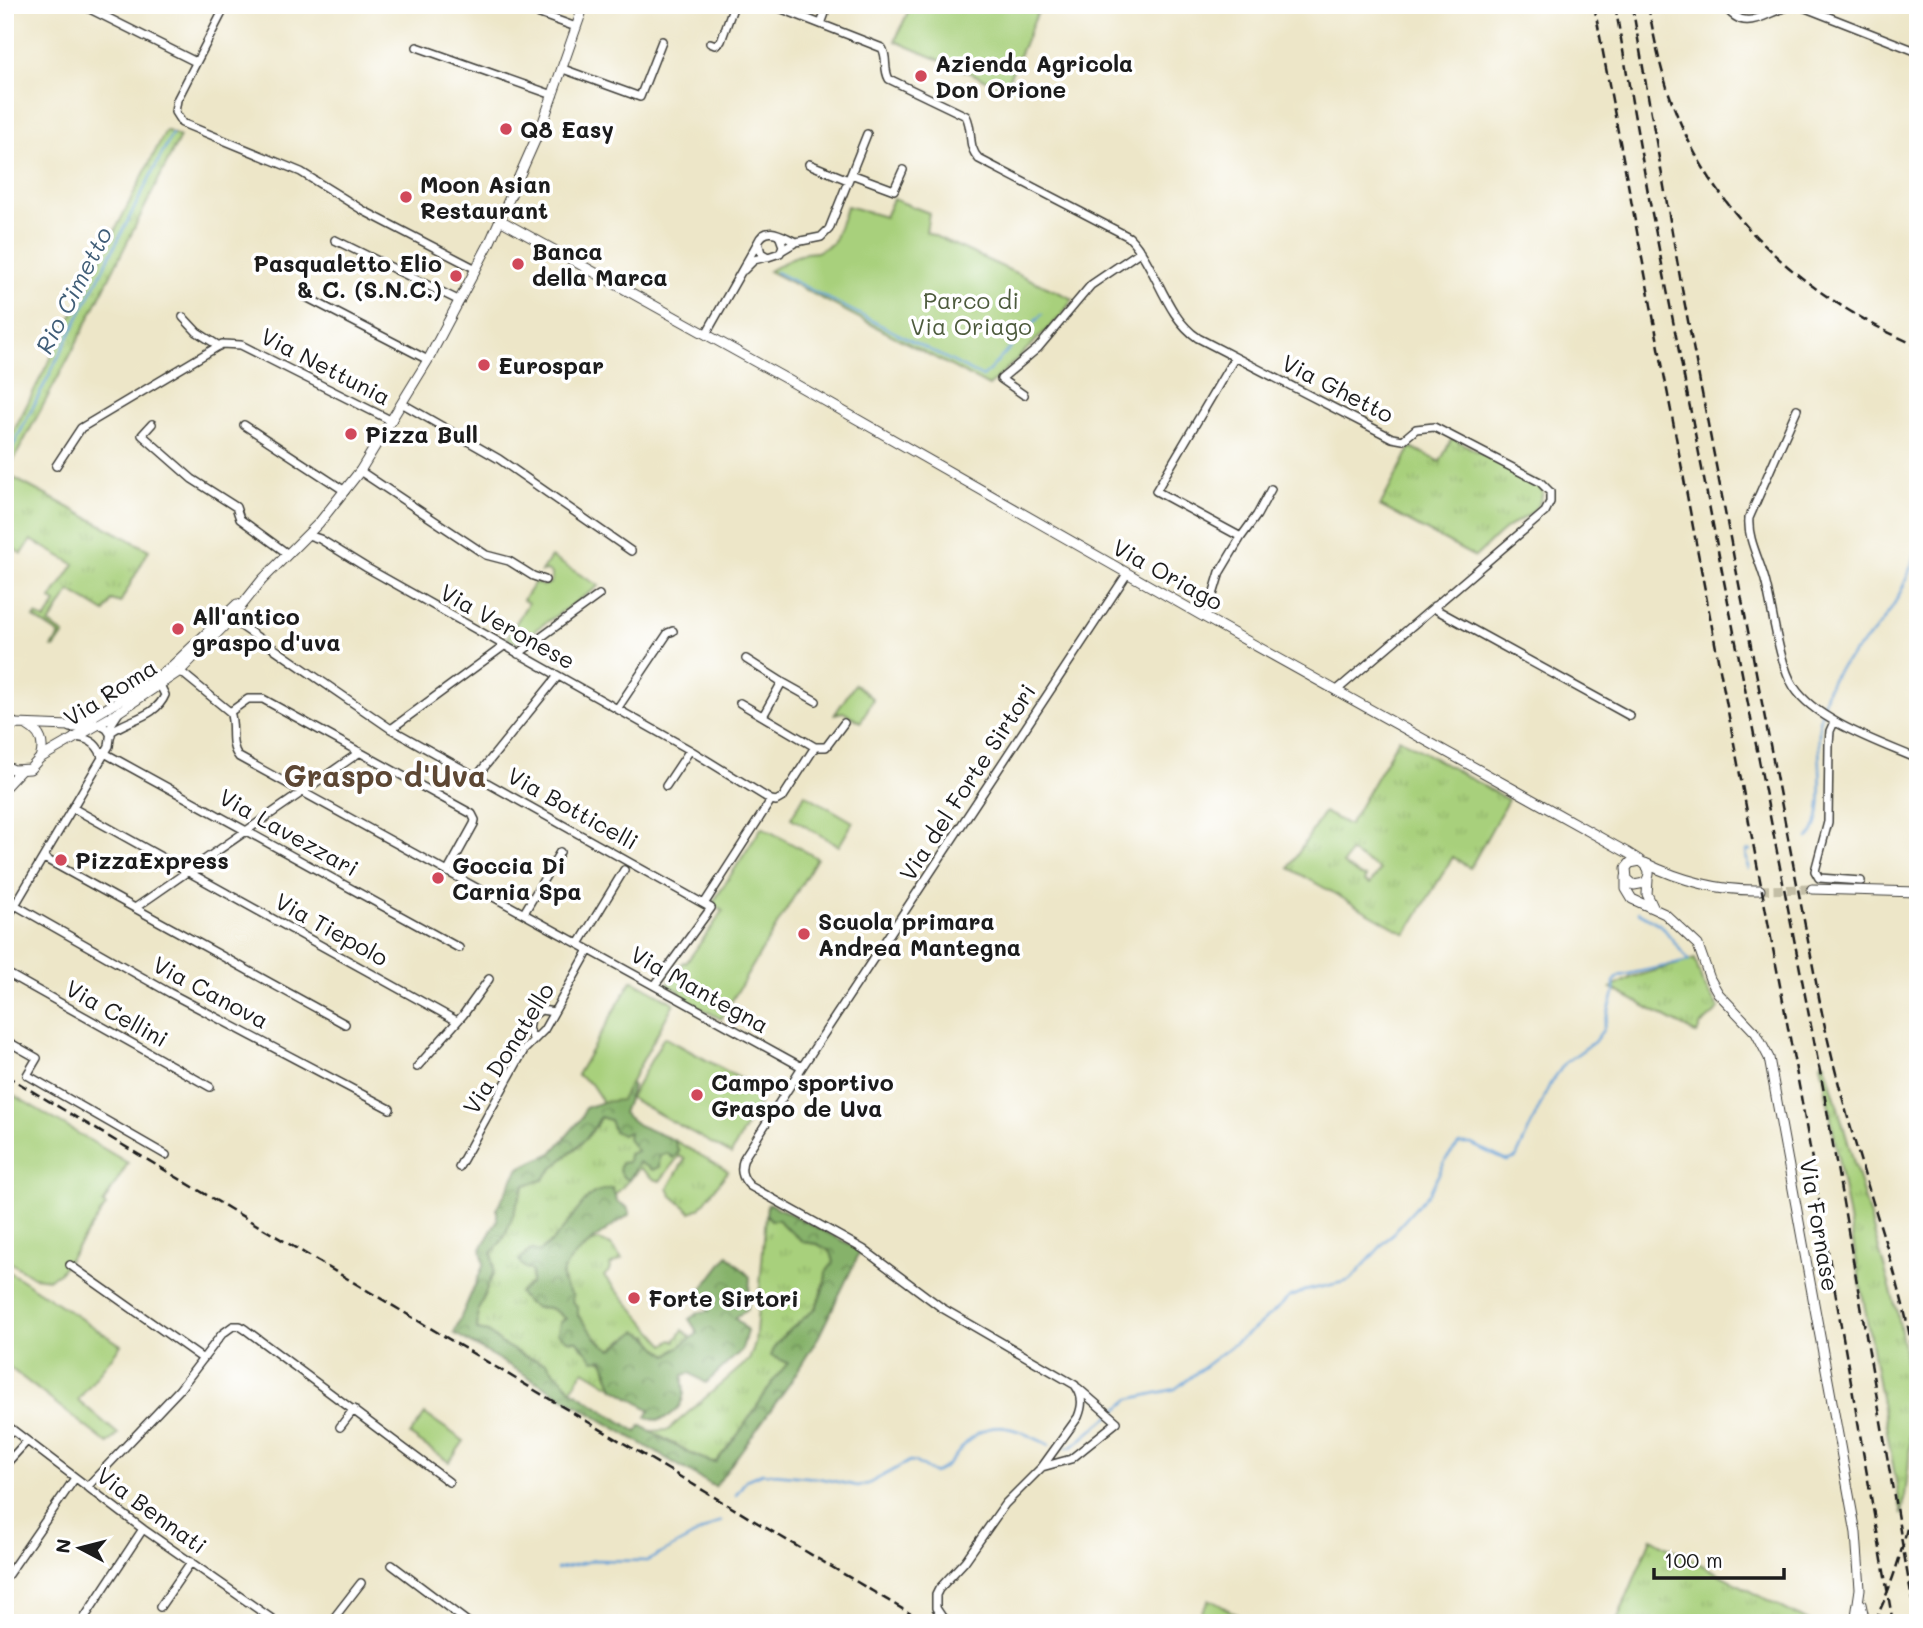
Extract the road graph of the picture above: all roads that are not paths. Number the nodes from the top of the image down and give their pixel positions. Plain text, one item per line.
1 (82, 5) edge
2 (226, 5) edge
3 (515, 5) edge
4 (584, 5) edge
5 (734, 5) edge
6 (772, 5) edge
7 (828, 5) edge
8 (1724, 5) edge
9 (821, 24) junction
10 (576, 27) junction
11 (662, 41) dead end
12 (710, 43) dead end
13 (417, 47) dead end
14 (1918, 52) edge
15 (197, 62) junction
16 (563, 69) junction
17 (553, 95) junction
18 (867, 134) dead end
19 (809, 164) dead end
20 (903, 170) dead end
21 (849, 177) junction
22 (500, 220) junction
23 (779, 235) junction
24 (335, 240) dead end
25 (758, 242) junction
26 (796, 242) junction
27 (782, 251) junction
28 (1141, 251) junction
29 (768, 257) junction
30 (476, 268) junction
31 (741, 272) junction
32 (306, 298) dead end
33 (460, 301) junction
34 (183, 317) dead end
35 (706, 334) junction
36 (219, 346) junction
37 (1235, 358) junction
38 (428, 360) junction
39 (1024, 395) dead end
40 (403, 404) junction
41 (1797, 409) dead end
42 (393, 421) junction
43 (152, 424) dead end
44 (244, 425) dead end
45 (57, 466) dead end
46 (360, 471) junction
47 (1271, 489) dead end
48 (345, 491) junction
49 (308, 535) junction
50 (1241, 537) junction
51 (631, 551) dead end
52 (288, 554) junction
53 (1127, 574) junction
54 (545, 580) dead end
55 (252, 592) junction
56 (599, 595) dead end
57 (1434, 606) junction
58 (1206, 618) junction
59 (231, 619) junction
60 (673, 631) dead end
61 (194, 646) junction
62 (503, 646) junction
63 (518, 654) junction
64 (746, 659) dead end
65 (180, 671) junction
66 (558, 676) junction
67 (782, 682) junction
68 (157, 683) junction
69 (1336, 691) junction
70 (816, 701) dead end
71 (740, 703) dead end
72 (617, 709) junction
73 (121, 711) junction
74 (230, 712) junction
75 (5, 715) edge
76 (764, 716) junction
77 (1630, 716) dead end
78 (1831, 719) junction
79 (100, 723) junction
80 (844, 723) dead end
81 (16, 724) junction
82 (28, 726) junction
83 (62, 727) junction
84 (5, 729) edge
85 (391, 729) junction
86 (111, 734) junction
87 (74, 737) junction
88 (815, 747) junction
89 (690, 750) junction
90 (360, 751) junction
91 (102, 754) junction
92 (40, 758) junction
93 (1918, 759) edge
94 (5, 766) edge
95 (20, 771) junction
96 (477, 776) junction
97 (666, 786) dead end
98 (5, 787) edge
99 (303, 791) junction
100 (771, 800) junction
101 (73, 808) junction
102 (246, 831) junction
103 (1612, 845) junction
104 (560, 852) dead end
105 (44, 858) junction
106 (1642, 862) junction
107 (624, 870) dead end
108 (188, 871) junction
109 (448, 871) junction
110 (1626, 872) junction
111 (1666, 874) junction
112 (1649, 878) junction
113 (1861, 881) dead end
114 (1812, 889) tunnel mouth
115 (1760, 890) tunnel mouth
116 (1918, 892) edge
117 (705, 904) junction
118 (15, 905) junction
119 (1653, 907) junction
120 (135, 908) junction
121 (524, 913) junction
122 (5, 922) edge
123 (579, 944) junction
124 (460, 948) dead end
125 (589, 950) junction
126 (5, 972) edge
127 (489, 979) dead end
128 (655, 985) junction
129 (554, 1012) junction
130 (457, 1020) junction
131 (345, 1024) dead end
132 (5, 1040) edge
133 (534, 1040) junction
134 (417, 1067) dead end
135 (802, 1067) junction
136 (209, 1087) dead end
137 (390, 1109) dead end
138 (166, 1155) dead end
139 (459, 1167) dead end
140 (70, 1265) dead end
141 (203, 1359) junction
142 (1075, 1385) junction
143 (354, 1409) junction
144 (5, 1424) edge
145 (340, 1427) dead end
146 (27, 1441) junction
147 (5, 1465) edge
148 (1042, 1467) junction
149 (75, 1478) junction
150 (449, 1482) dead end
151 (88, 1486) junction
152 (143, 1529) junction
153 (191, 1562) junction
154 (392, 1565) dead end
155 (5, 1579) edge
156 (361, 1583) dead end
157 (1860, 1592) junction
158 (160, 1607) dead end
159 (81, 1623) edge
160 (278, 1623) edge
161 (330, 1623) edge
162 (469, 1623) edge
163 (948, 1623) edge
164 (1855, 1623) edge
165 (1865, 1623) edge

1 - 15 street
2 - 15 street
3 - 10 street
4 - 10 street, Via Roma
5 - 12 street
6 - 9 street, Via Ghetto
7 - 9 street
8 - 14 street
9 - 28 street, Via Ghetto
10 - 16 street, Via Roma
11 - 16 street
13 - 17 street
15 - 30 street
16 - 17 street, Via Roma
17 - 22 street, Via Roma
18 - 21 street
19 - 21 street
20 - 21 street
21 - 26 street
22 - 30 street, Via Roma
22 - 35 street, Via Oriago
23 - 25 street
23 - 26 street
23 - 27 street
24 - 33 street
25 - 29 street
25 - 31 street
26 - 27 street
27 - 29 street
28 - 37 street, Via Ghetto
28 - 39 street
29 - 31 street
30 - 33 street, Via Roma
31 - 35 street
32 - 38 street
33 - 38 street, Via Roma
34 - 36 street
35 - 53 street, Via Oriago
36 - 42 street, Via Nettunia
36 - 45 street
37 - 50 street
37 - 57 street, Via Ghetto
38 - 40 street, Via Roma
40 - 42 street, Via Roma
40 - 51 street
41 - 78 street
42 - 46 street, Via Roma
43 - 52 street
44 - 48 street
46 - 48 street, Via Roma
46 - 54 street
47 - 50 street
48 - 49 street, Via Roma
49 - 52 street, Via Roma
49 - 62 street, Via Veronese
50 - 58 street
52 - 55 street, Via Roma
53 - 58 street, Via Oriago
53 - 135 street, Via del Forte Sirtori
55 - 59 street, Via Roma
55 - 61 street, Via Roma
56 - 63 street
57 - 69 street, Via Ghetto
57 - 77 street
58 - 69 street, Via Oriago
59 - 65 street, Via Roma
59 - 85 street, Via Botticelli
60 - 72 street
61 - 65 street
61 - 68 street, Via Roma
62 - 63 street, Via Veronese
62 - 85 street
63 - 66 street, Via Veronese
64 - 67 street
65 - 68 street, Via Roma
65 - 74 street
66 - 72 street, Via Veronese
66 - 96 street
67 - 70 street
67 - 76 street
68 - 73 street, Via Roma
68 - 83 street, Via Roma
68 - 86 street
69 - 103 street, Via Oriago
71 - 76 street
72 - 89 street, Via Veronese
73 - 79 street, Via Roma
73 - 86 street
74 - 90 street
74 - 99 street, Via Mantegna
75 - 81 street
76 - 88 street
78 - 93 street
78 - 113 street
79 - 83 street
79 - 86 street
79 - 87 street, Via Roma
80 - 88 street
81 - 82 street, Via Roma
81 - 84 street
82 - 83 street, Via Roma
82 - 92 street, Via Roma
85 - 96 street, Via Botticelli
86 - 91 street
87 - 91 street, Via Lavezzari
87 - 92 street, Via Roma
88 - 100 street
89 - 97 street
89 - 100 street, Via Veronese
90 - 99 street
90 - 109 street
91 - 101 street
91 - 102 street, Via Lavezzari
92 - 95 street, Via Roma
94 - 95 street
95 - 98 street, Via Roma
96 - 117 street, Via Botticelli
99 - 102 street
99 - 109 street, Via Mantegna
100 - 117 street
101 - 105 street
101 - 108 street, Via Tiepolo
102 - 108 street
102 - 124 street, Via Lavezzari
103 - 106 street, Via Oriago
103 - 110 street, Via Oriago
104 - 121 street
105 - 118 street
105 - 120 street
106 - 110 street
106 - 111 street, Via Oriago
106 - 112 street
107 - 123 street
108 - 120 street
108 - 130 street, Via Tiepolo
109 - 121 street, Via Mantegna
110 - 112 street, Via Oriago
110 - 119 street, Via Fornase
111 - 112 street, Via Oriago
111 - 115 street, Via Oriago
112 - 119 street
114 - 116 street
117 - 128 street
118 - 122 street
118 - 137 street, Via Canova
119 - 157 street, Via Fornase
120 - 131 street
121 - 123 street, Via Mantegna
123 - 125 street, Via Mantegna
125 - 128 street, Via Mantegna
125 - 129 street, Via Donatello
126 - 136 street, Via Cellini
127 - 130 street
128 - 135 street, Via Mantegna
129 - 133 street, Via Donatello
129 - 133 street
130 - 134 street
132 - 138 street
133 - 139 street, Via Donatello
135 - 142 street, Via del Forte Sirtori
140 - 141 street
141 - 143 street
141 - 151 street
142 - 148 street, Via del Forte Sirtori
142 - 148 street, Via del Forte Sirtori
143 - 145 street
143 - 150 street
144 - 146 street, Via Bennati
146 - 147 street
146 - 149 street, Via Bennati
148 - 163 street, Via del Forte Sirtori
149 - 151 street, Via Bennati
149 - 155 street
151 - 152 street, Via Bennati
152 - 153 street, Via Bennati
152 - 159 street
153 - 158 street
153 - 160 street, Via Bennati
154 - 162 street
156 - 161 street
157 - 164 street, Via Fornase
157 - 165 street, Via Fornase

